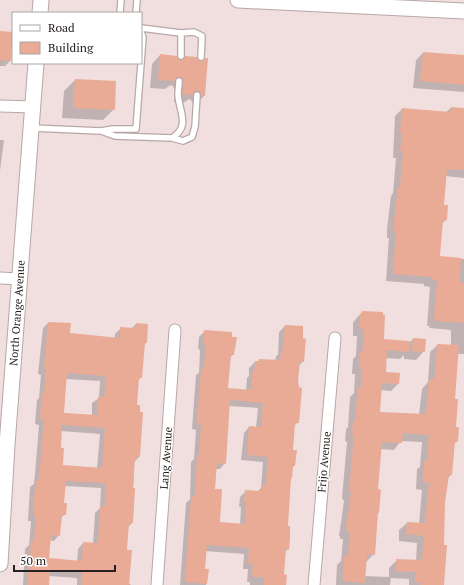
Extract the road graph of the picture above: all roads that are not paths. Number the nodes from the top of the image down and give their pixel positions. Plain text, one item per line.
1 (41, 0) edge
2 (121, 0) edge
3 (137, 0) edge
4 (238, 0) edge
5 (244, 0) edge
6 (346, 3) edge
7 (464, 11) edge
8 (40, 12) edge
9 (120, 12) edge
10 (136, 12) edge
11 (142, 28) edge
12 (181, 33) junction
13 (142, 34) edge
14 (142, 50) edge
15 (181, 56) dead end
16 (201, 57) dead end
17 (36, 64) edge
18 (141, 64) edge
19 (179, 81) dead end
20 (197, 95) dead end
21 (0, 106) edge
22 (33, 107) junction
23 (31, 128) junction
24 (101, 131) junction
25 (172, 138) junction
26 (0, 278) edge
27 (20, 279) junction
28 (175, 330) dead end
29 (334, 338) dead end
30 (3, 445) edge
31 (0, 555) edge
32 (157, 585) edge
33 (314, 585) edge

1 - 8 street
2 - 9 lane
3 - 10 lane
4 - 5 street
5 - 6 street
6 - 7 street
11 - 12 lane
12 - 15 lane
12 - 16 lane
13 - 14 lane
17 - 22 street, North Orange Avenue
18 - 24 lane
19 - 25 lane
20 - 25 lane
21 - 22 street
22 - 23 street, North Orange Avenue
23 - 24 lane
23 - 27 street, North Orange Avenue
24 - 25 lane
26 - 27 street
27 - 30 street, North Orange Avenue
28 - 32 street, Lang Avenue
29 - 33 street, Frijo Avenue
30 - 31 street, North Orange Avenue

